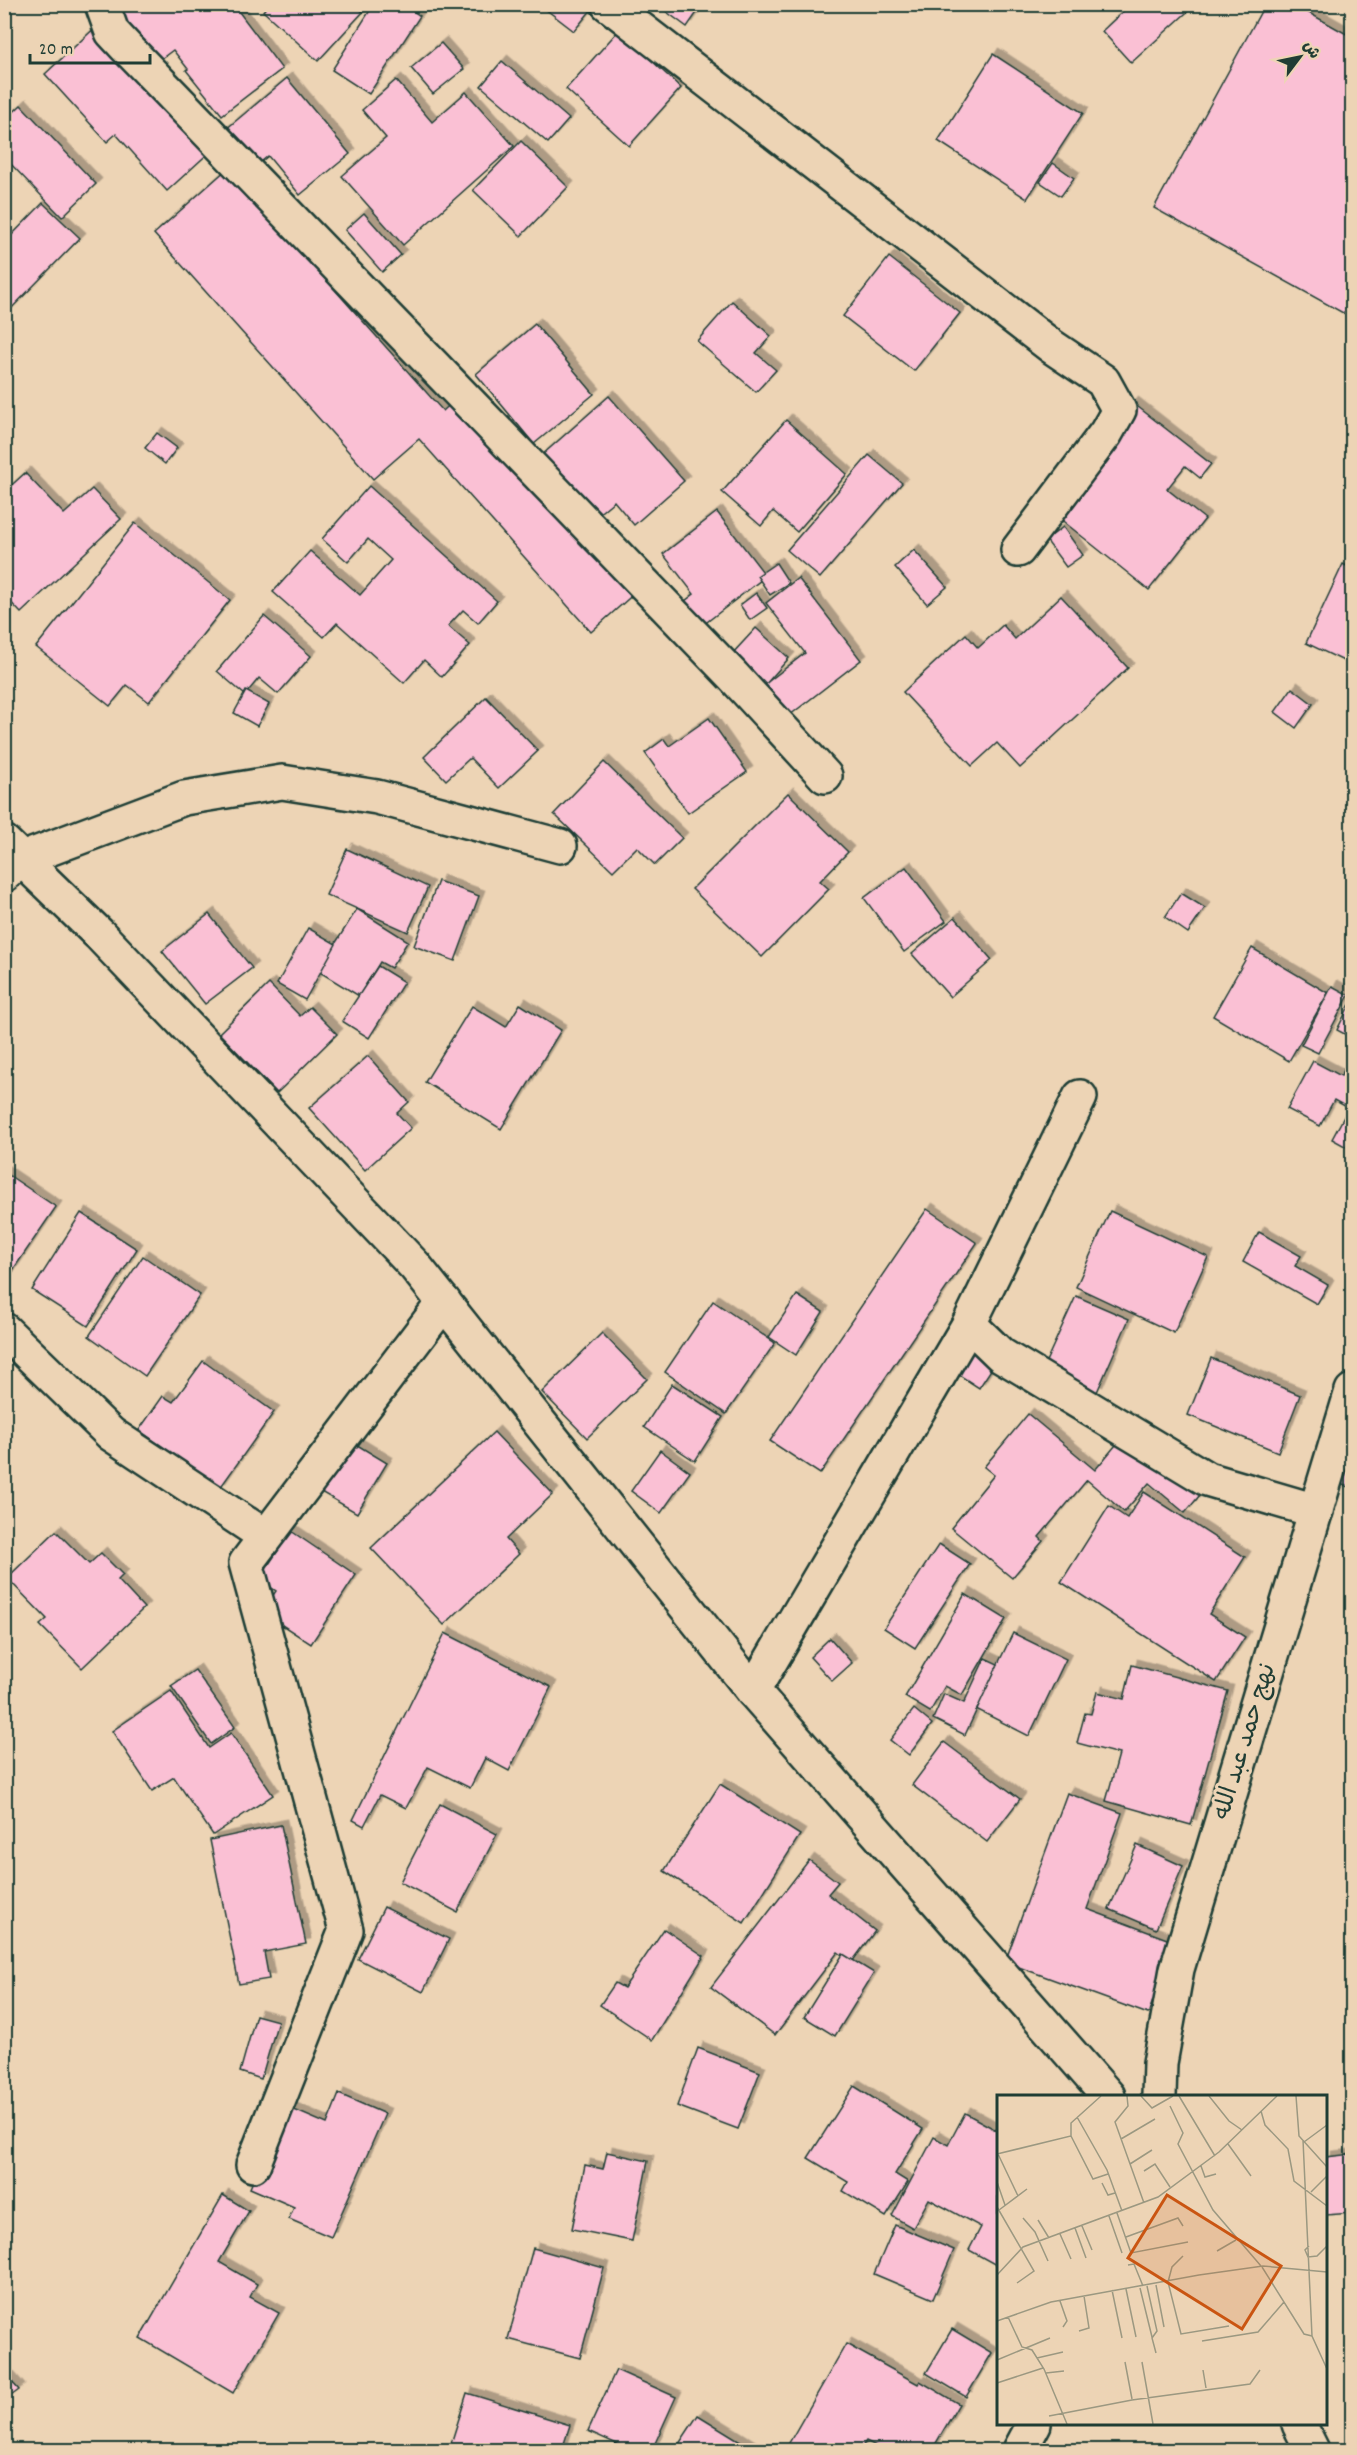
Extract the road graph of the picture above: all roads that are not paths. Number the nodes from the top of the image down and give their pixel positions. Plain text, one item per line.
1 (105, 4) edge
2 (608, 4) edge
3 (1018, 550) dead end
4 (825, 776) dead end
5 (560, 846) dead end
6 (10, 859) edge
7 (1080, 1097) dead end
8 (444, 1302) junction
9 (969, 1324) junction
10 (4, 1330) edge
11 (1353, 1391) edge
12 (1316, 1511) junction
13 (265, 1536) junction
14 (753, 1691) junction
15 (1106, 2095) edge
16 (1159, 2095) edge
17 (253, 2165) dead end
18 (1033, 2425) edge
19 (1299, 2425) edge
20 (1020, 2451) edge
21 (1312, 2451) edge

1 - 4 street
2 - 3 street
5 - 6 street
6 - 8 street
7 - 9 street
8 - 13 street
8 - 14 street
9 - 12 street
9 - 14 street
10 - 13 street
11 - 12 street, نهج حمد عبد الله
12 - 16 street, نهج حمد عبد الله
13 - 17 street
14 - 15 street
18 - 20 street
19 - 21 street

